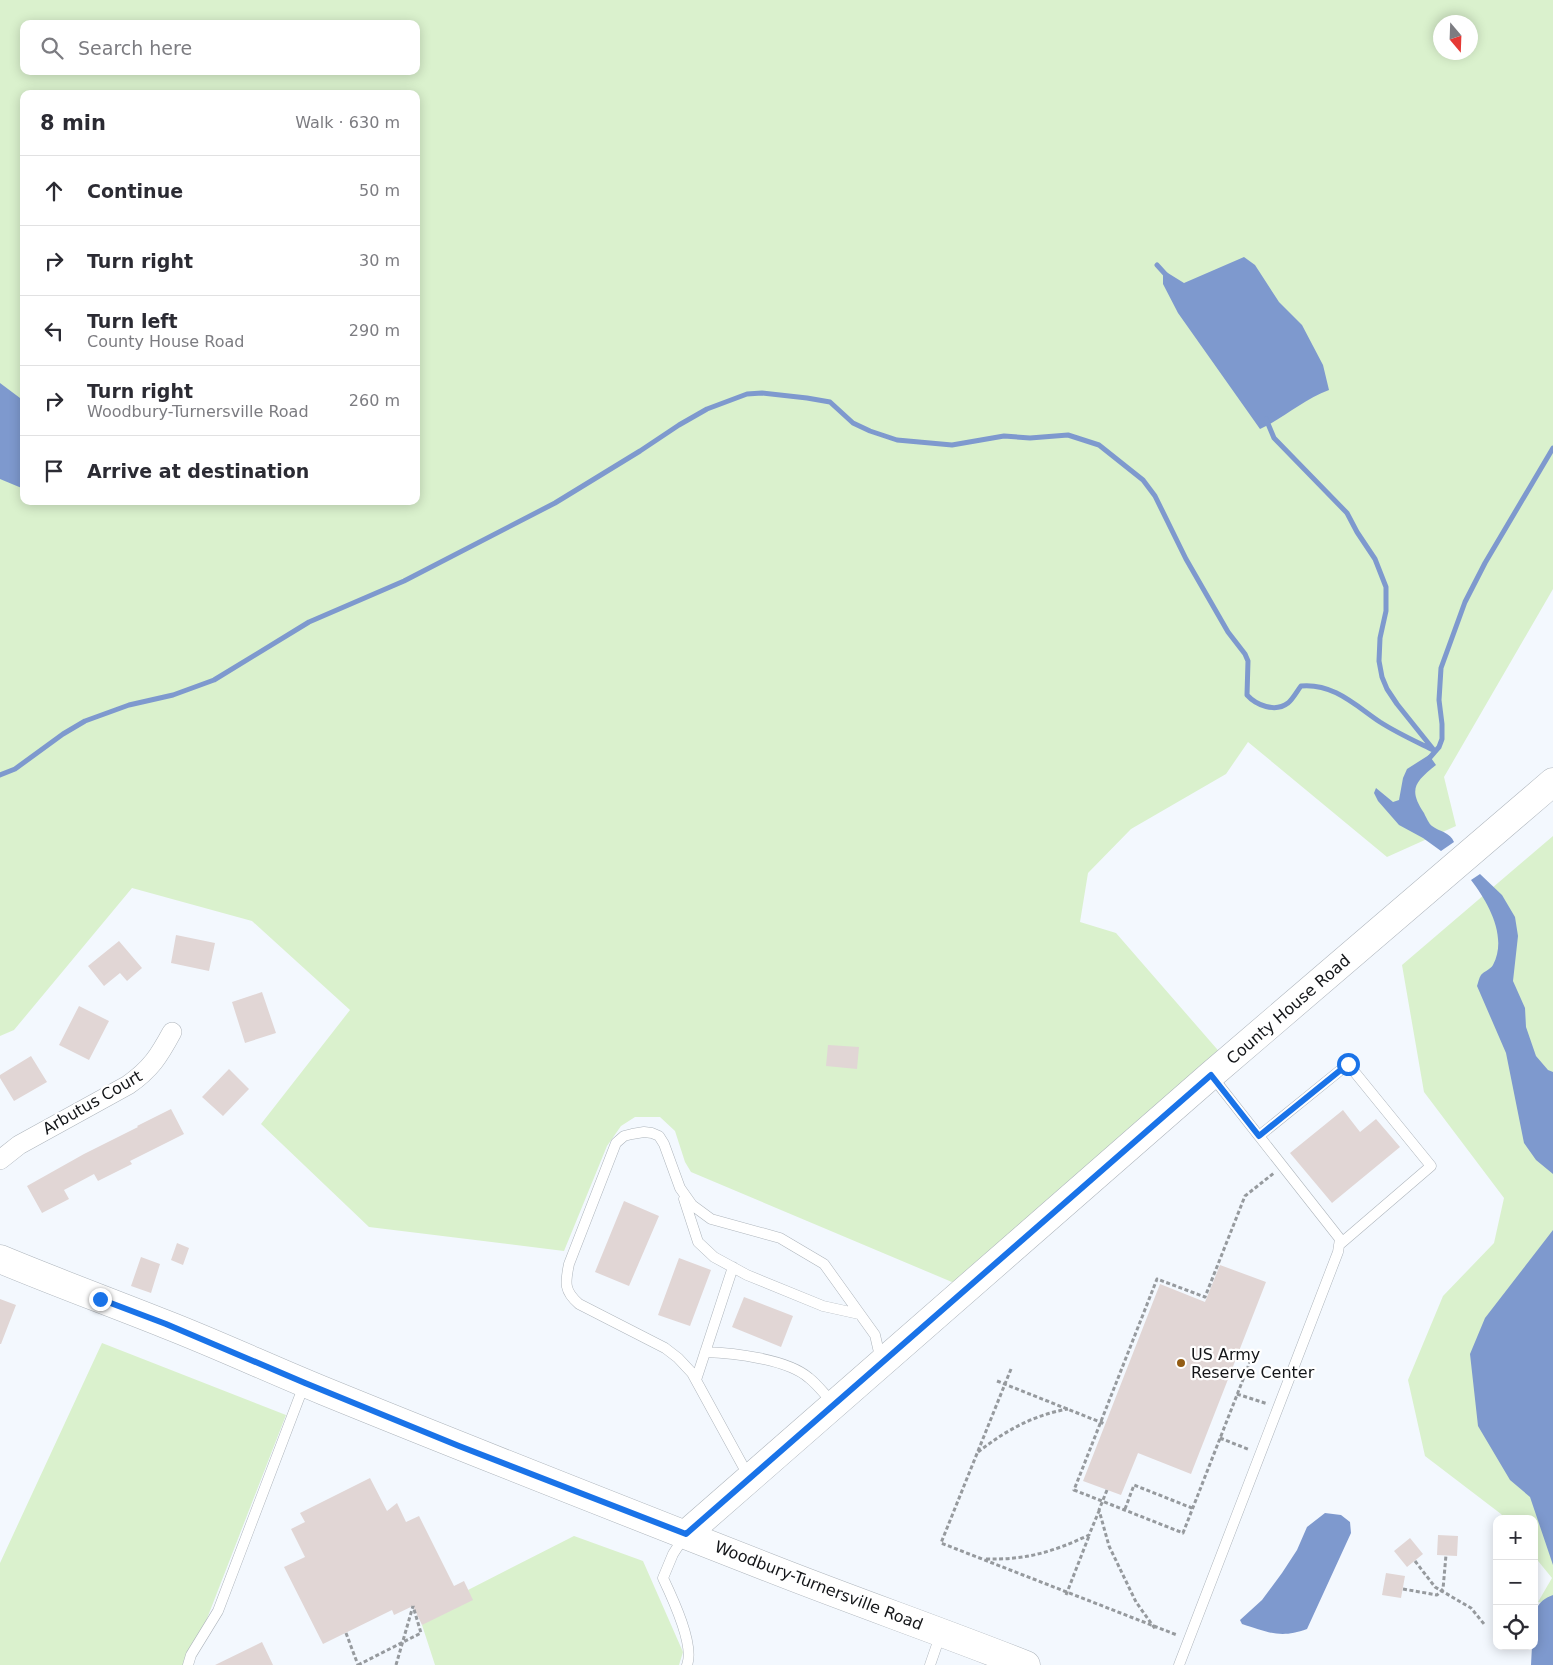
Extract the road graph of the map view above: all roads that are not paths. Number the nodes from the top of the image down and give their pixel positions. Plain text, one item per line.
1 (1553, 782) edge
2 (172, 1032) dead end
3 (1211, 1075) junction
4 (1259, 1136) junction
5 (0, 1160) edge
6 (679, 1185) junction
7 (1339, 1244) junction
8 (0, 1259) edge
9 (733, 1267) junction
10 (859, 1314) junction
11 (705, 1352) junction
12 (881, 1363) junction
13 (696, 1380) junction
14 (305, 1383) junction
15 (834, 1404) junction
16 (750, 1478) junction
17 (686, 1534) junction
18 (941, 1631) junction
19 (188, 1665) edge
20 (687, 1665) edge
21 (930, 1665) edge
22 (1026, 1665) edge
23 (1179, 1665) edge

1 - 3 street, County House Road
2 - 5 street, Arbutus Court
3 - 4 lane
3 - 12 street, County House Road
4 - 7 lane
4 - 7 lane
6 - 9 lane
6 - 10 lane
6 - 13 lane
7 - 23 lane
8 - 14 street, Woodbury-Turnersville Road
9 - 10 lane
9 - 11 lane
10 - 12 lane
11 - 13 lane
11 - 15 lane
12 - 15 street, County House Road
13 - 16 lane
14 - 17 street, Woodbury-Turnersville Road
14 - 19 lane
15 - 16 street, County House Road
16 - 17 street, County House Road
17 - 18 street, Woodbury-Turnersville Road
17 - 20 lane
18 - 21 lane
18 - 22 street, Woodbury-Turnersville Road

